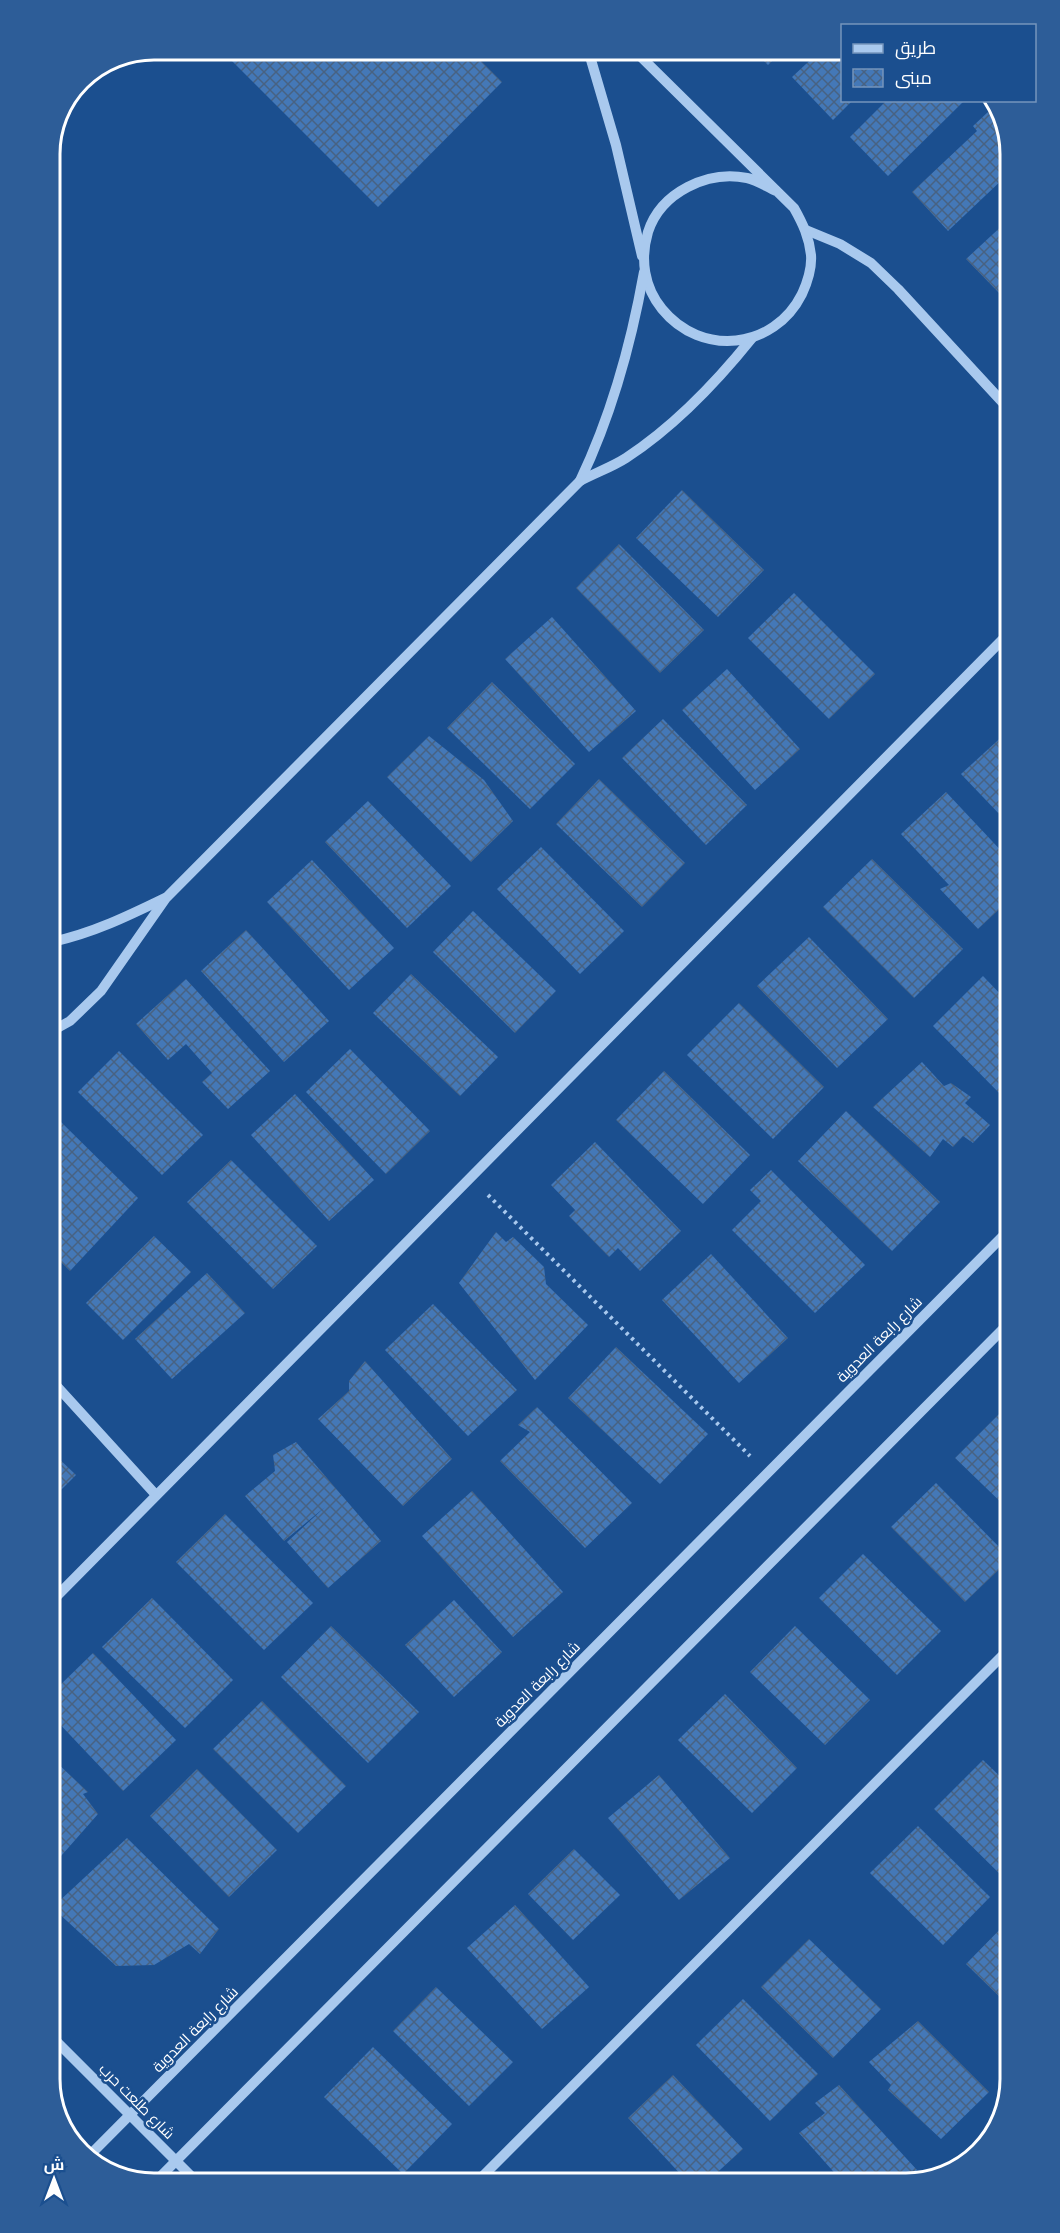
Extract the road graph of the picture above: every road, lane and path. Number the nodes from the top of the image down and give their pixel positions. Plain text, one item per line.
1 (592, 60) edge
2 (644, 60) edge
3 (776, 191) junction
4 (806, 230) junction
5 (644, 266) junction
6 (752, 338) junction
7 (1000, 400) edge
8 (580, 481) junction
9 (1000, 642) edge
10 (165, 898) junction
11 (60, 940) edge
12 (60, 1026) edge
13 (470, 1177) junction
14 (1000, 1239) edge
15 (1000, 1332) edge
16 (60, 1390) edge
17 (767, 1473) junction
18 (156, 1496) junction
19 (60, 1593) edge
20 (1000, 1657) edge
21 (60, 2045) edge
22 (130, 2115) junction
23 (94, 2151) edge
24 (176, 2161) junction
25 (164, 2173) edge
26 (188, 2173) edge
27 (487, 2173) edge

1 - 5 street
2 - 3 street
3 - 4 street
3 - 5 street
4 - 6 street
4 - 7 street
5 - 6 street
5 - 8 street
6 - 8 street
8 - 10 street
9 - 13 street
10 - 11 street
10 - 12 street
13 - 17 path
13 - 18 street
14 - 17 street, شارع رابعة العدوية
15 - 24 street
16 - 18 street
17 - 22 street, شارع رابعة العدوية
18 - 19 street
20 - 27 street
21 - 22 street, شارع طلعت حرب
22 - 23 street, شارع رابعة العدوية
22 - 24 street, شارع طلعت حرب
24 - 25 street
24 - 26 street, شارع طلعت حرب

